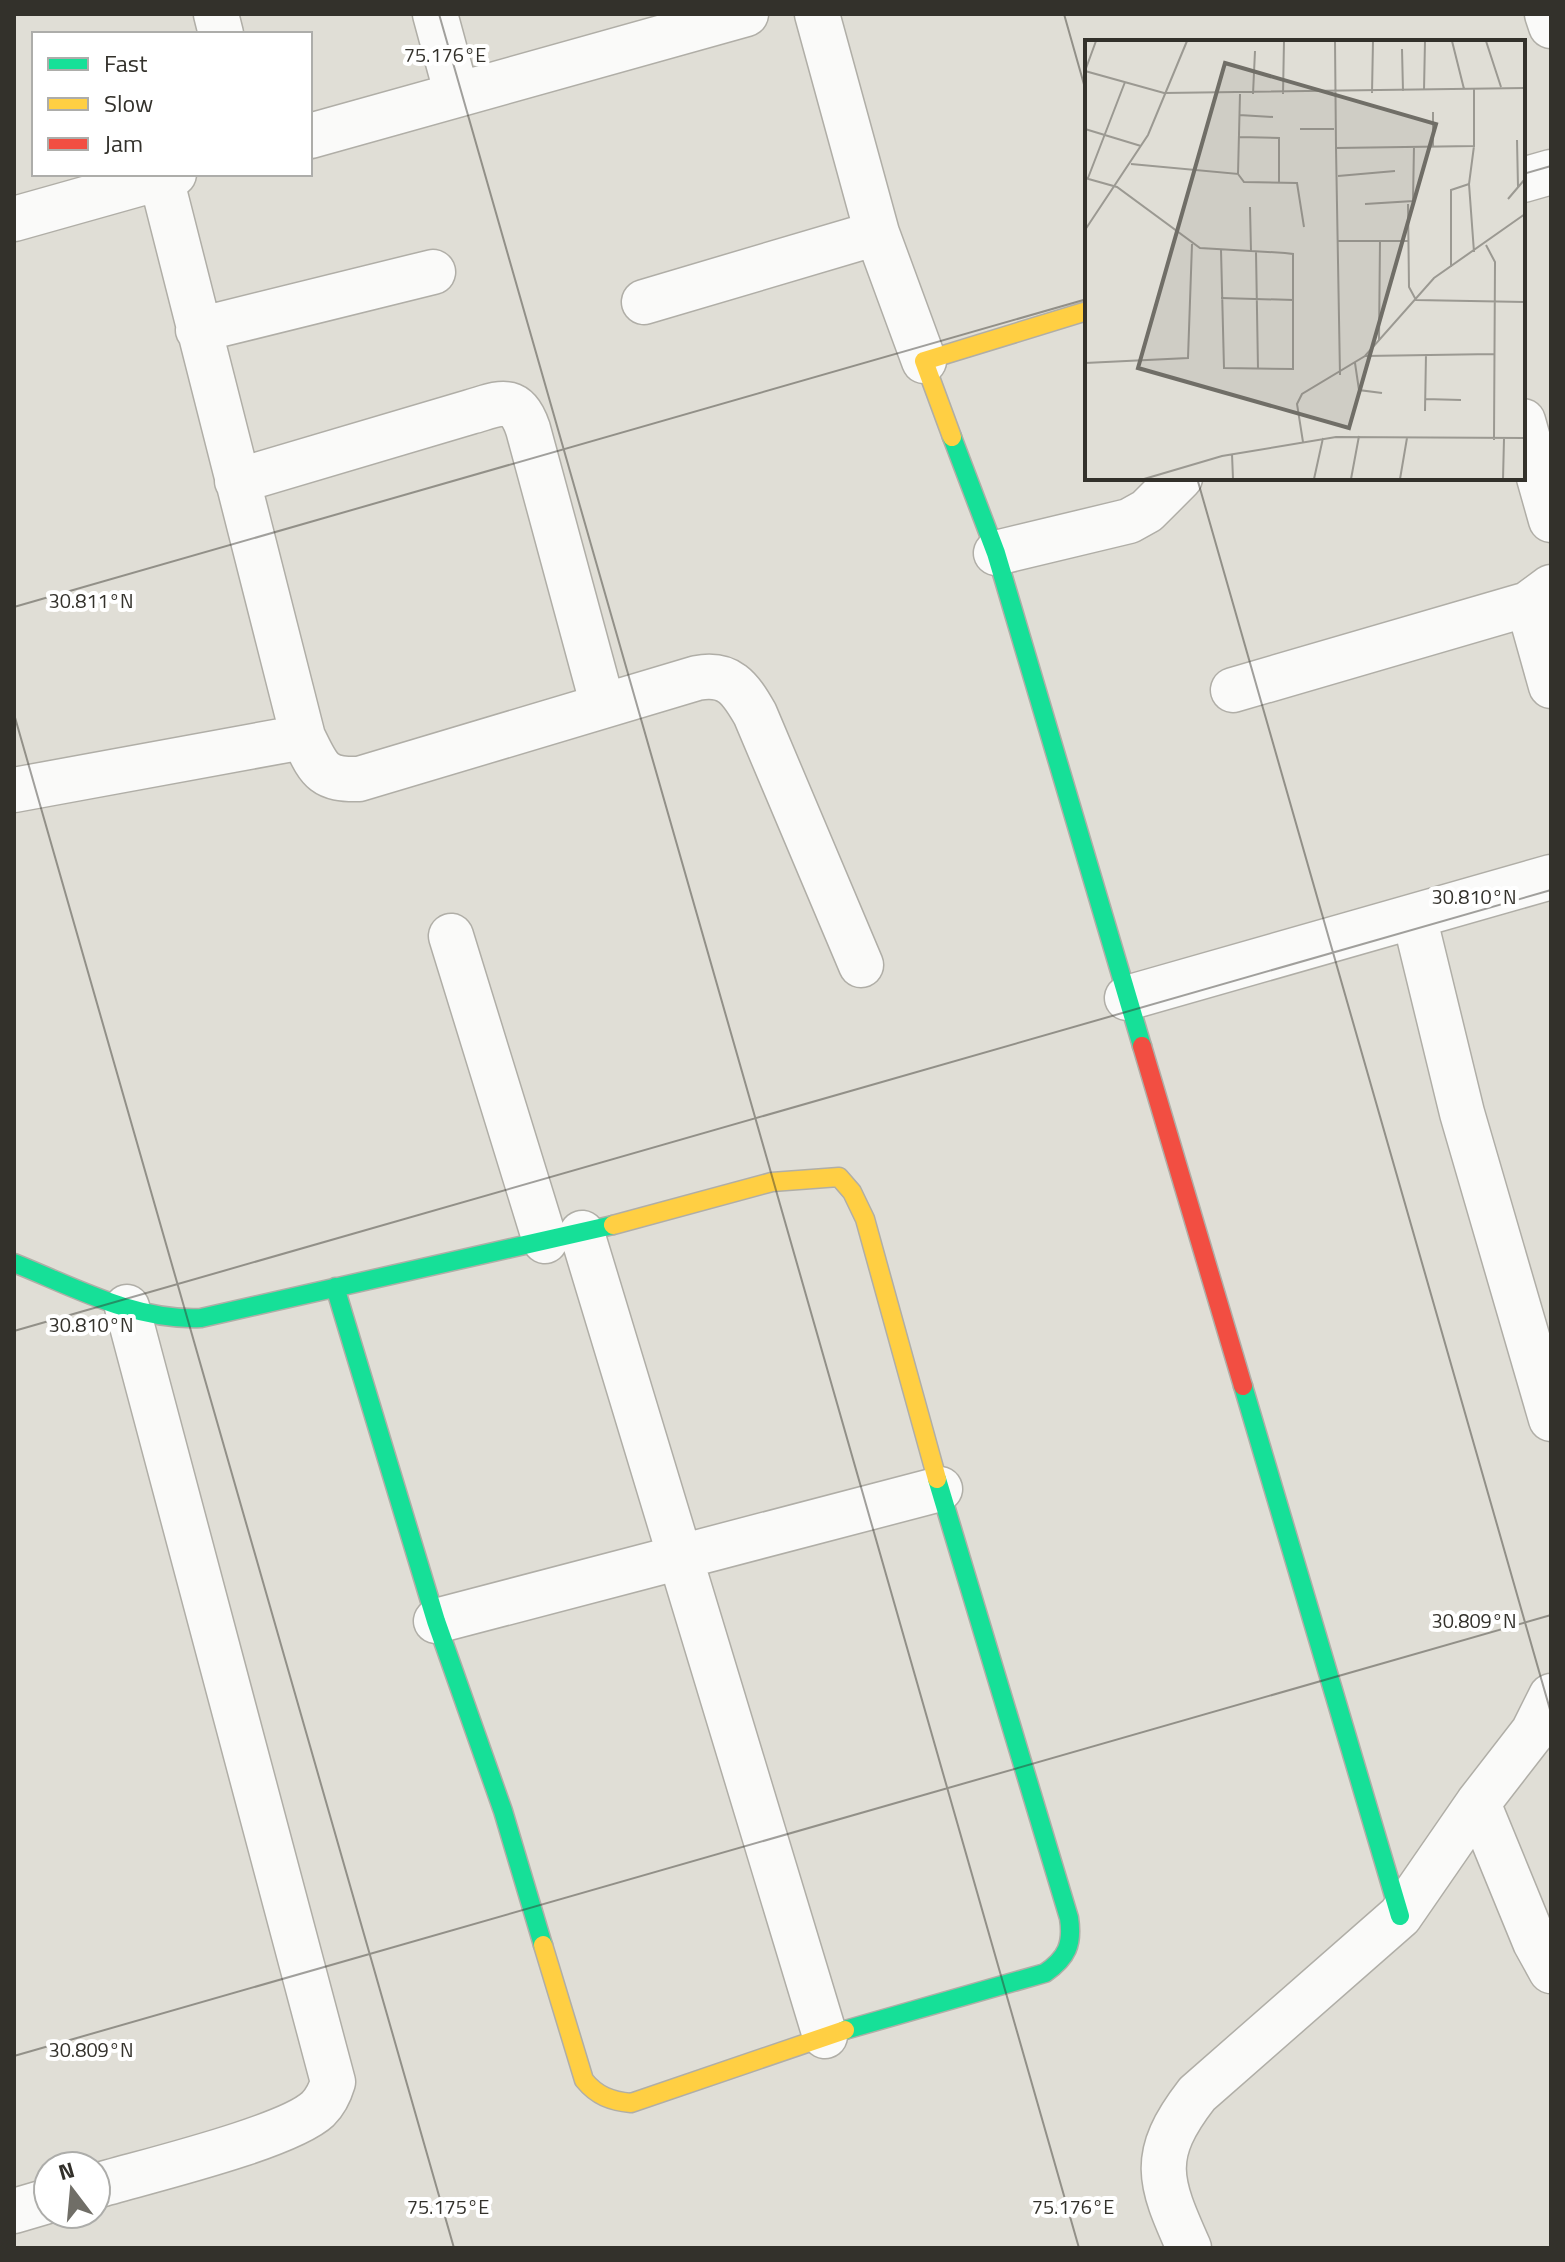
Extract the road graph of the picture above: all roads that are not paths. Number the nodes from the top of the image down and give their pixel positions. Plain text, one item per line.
1 (435, 14) edge
2 (746, 14) edge
3 (817, 14) edge
4 (1547, 14) edge
5 (1551, 26) edge
6 (457, 95) junction
7 (312, 135) edge
8 (1551, 172) edge
9 (168, 176) edge
10 (1525, 179) edge
11 (14, 219) edge
12 (877, 233) junction
13 (433, 272) dead end
14 (644, 302) dead end
15 (1085, 312) edge
16 (198, 330) junction
17 (924, 361) junction
18 (1525, 428) edge
19 (1178, 480) edge
20 (237, 481) junction
21 (1551, 520) edge
22 (996, 553) junction
23 (1539, 595) edge
24 (1551, 686) edge
25 (1233, 690) dead end
26 (603, 706) junction
27 (303, 737) junction
28 (14, 790) edge
29 (1551, 877) edge
30 (1414, 916) junction
31 (451, 936) dead end
32 (861, 965) dead end
33 (1127, 998) junction
34 (563, 1237) junction
35 (14, 1263) edge
36 (335, 1287) junction
37 (127, 1307) junction
38 (1551, 1419) edge
39 (940, 1489) junction
40 (678, 1557) junction
41 (436, 1621) junction
42 (1545, 1718) edge
43 (1478, 1803) junction
44 (1400, 1916) junction
45 (1551, 1971) edge
46 (825, 2036) junction
47 (112, 2181) edge
48 (1189, 2248) edge

1 - 6 street
2 - 6 street
3 - 12 street
4 - 5 street
6 - 7 street
8 - 10 street
9 - 11 street
9 - 16 street
12 - 14 street
12 - 17 street
13 - 16 street
15 - 17 street
16 - 20 street
17 - 22 street
18 - 21 street
19 - 22 street
20 - 26 street
20 - 27 street
22 - 33 street
23 - 24 street
23 - 25 street
26 - 27 street
26 - 32 street
27 - 28 street
29 - 30 street
30 - 33 street
30 - 38 street
31 - 34 street
33 - 44 street
34 - 36 street
34 - 39 street
34 - 40 street
35 - 37 street
36 - 37 street
36 - 41 street
37 - 47 street
39 - 40 street
39 - 46 street
40 - 41 street
40 - 46 street
41 - 46 street
42 - 43 street
43 - 44 street
43 - 45 street
44 - 48 street

